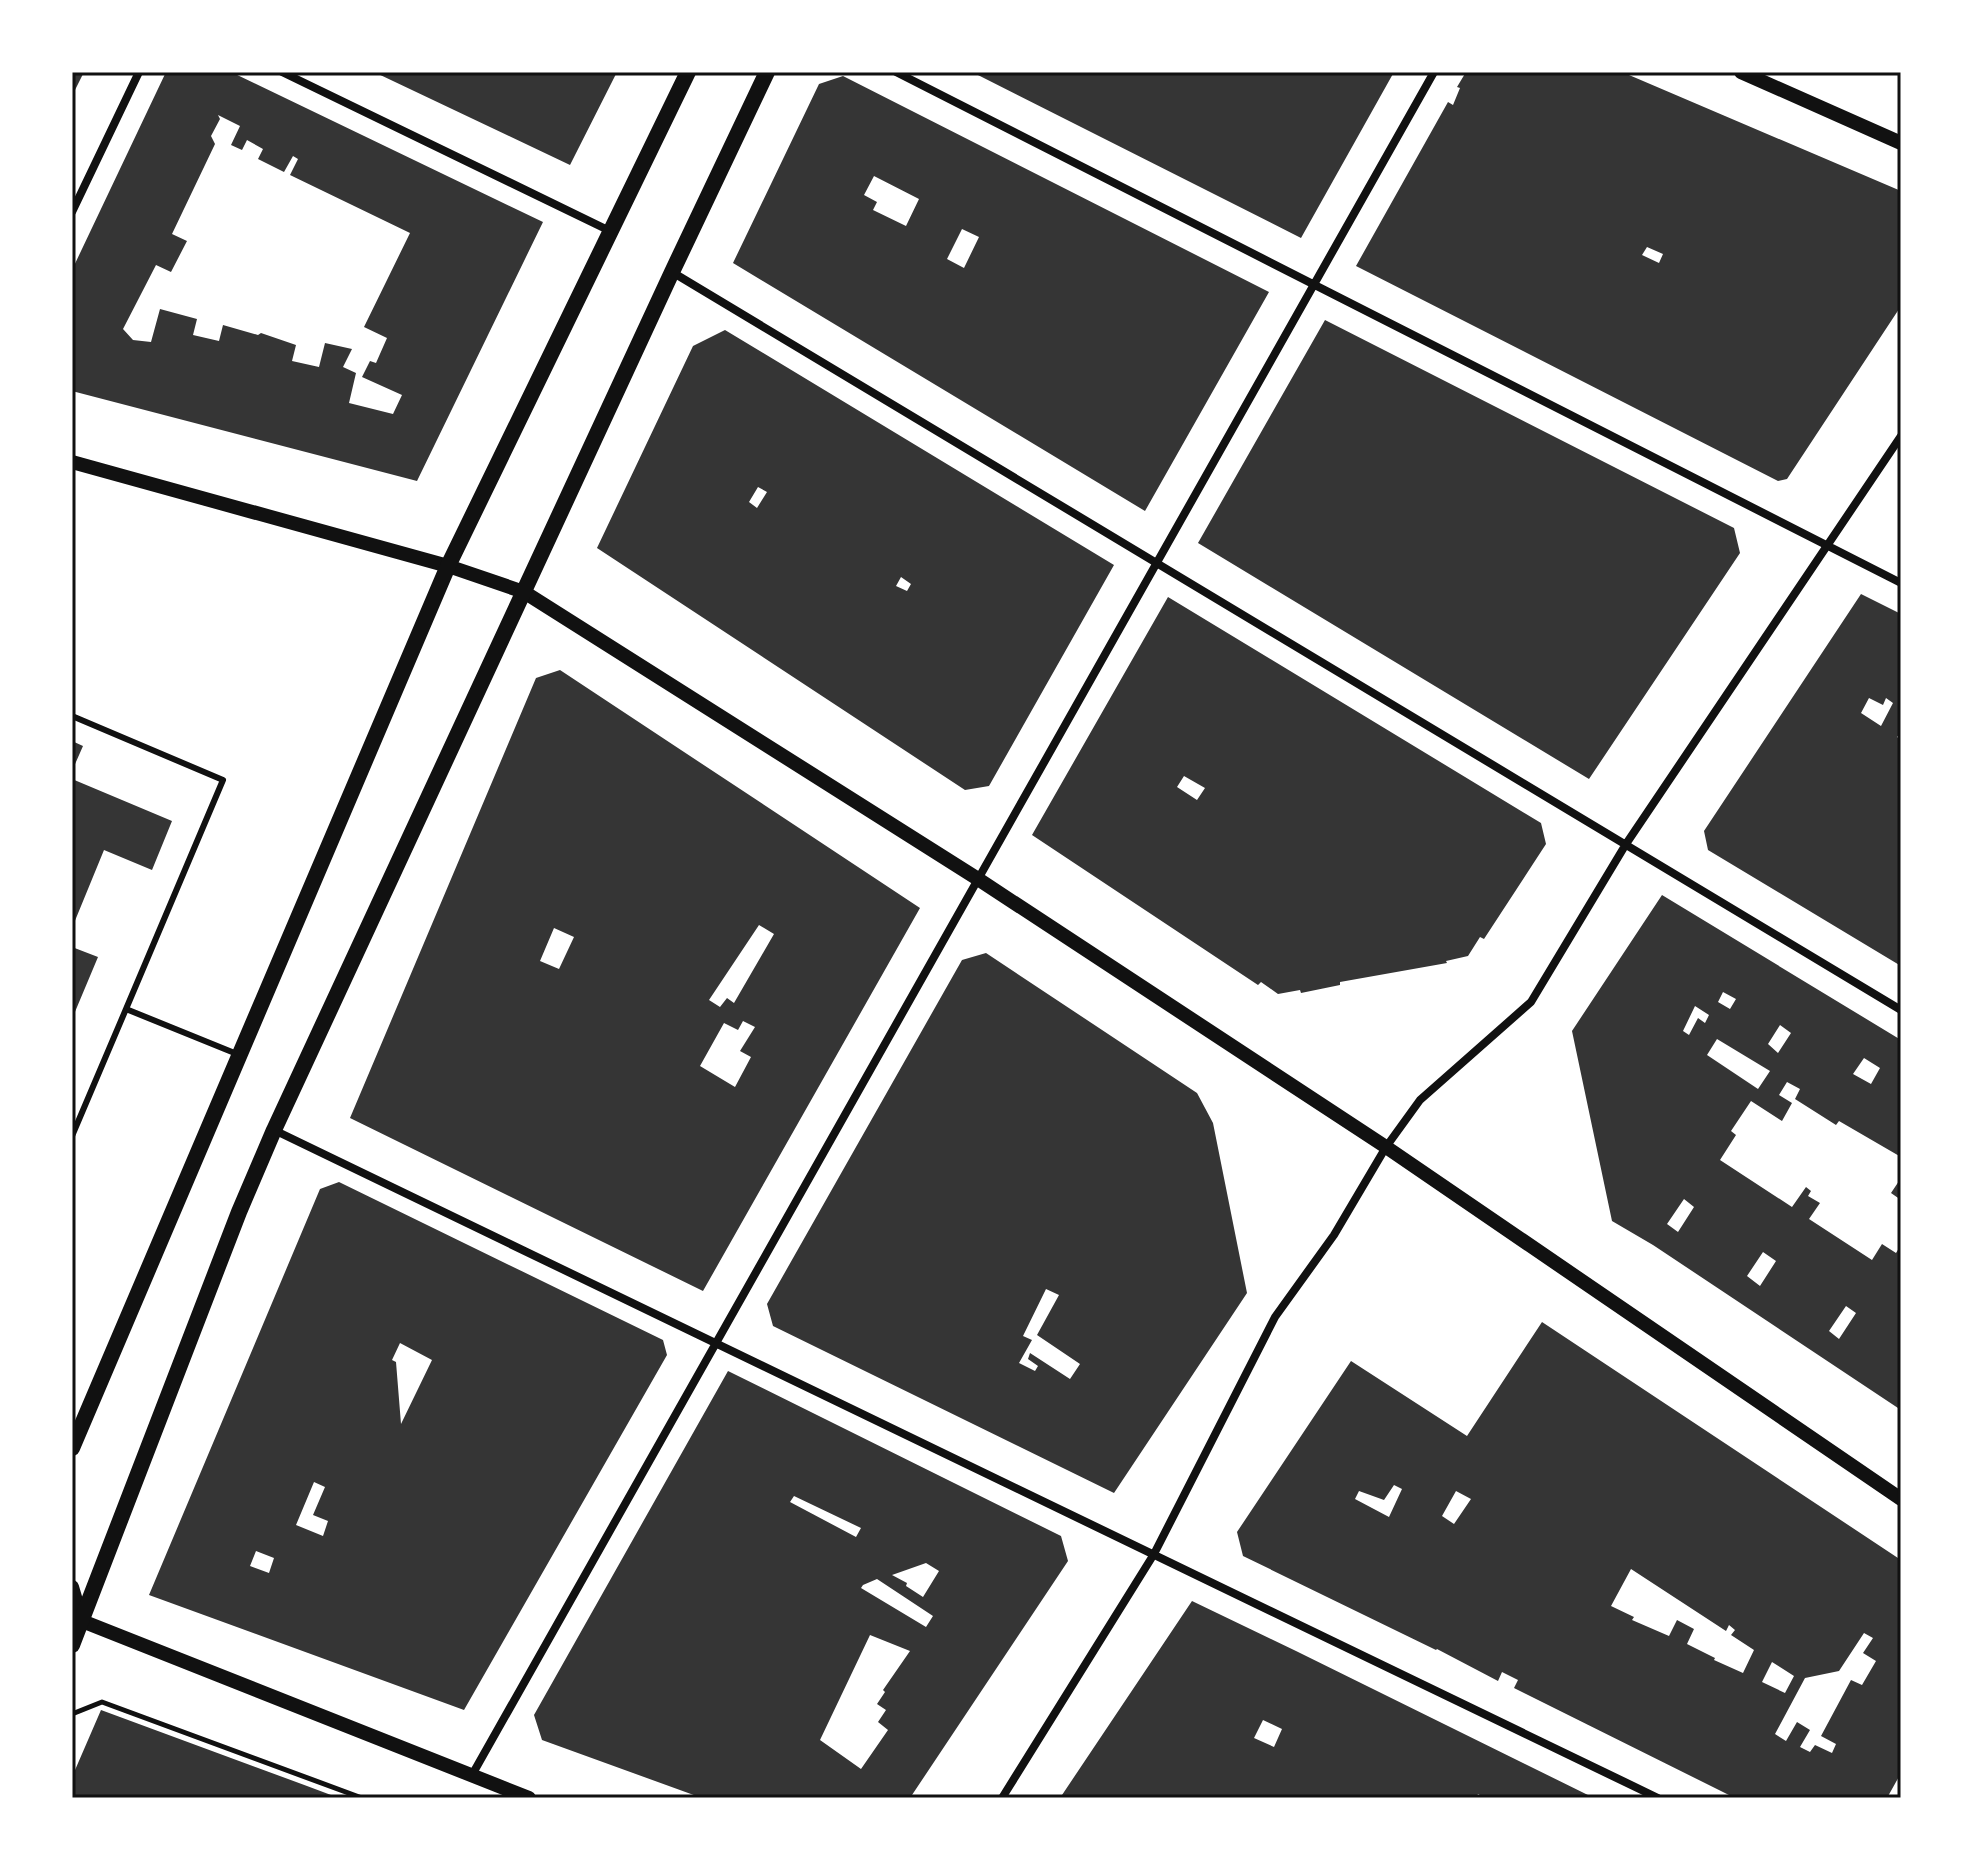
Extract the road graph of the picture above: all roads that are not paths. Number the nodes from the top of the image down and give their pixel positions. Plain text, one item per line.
1 (139, 72) edge
2 (282, 72) edge
3 (688, 72) edge
4 (767, 72) edge
5 (896, 72) edge
6 (1434, 72) edge
7 (1741, 72) edge
8 (1901, 143) edge
9 (72, 212) edge
10 (610, 231) junction
11 (672, 272) junction
12 (1314, 284) junction
13 (1901, 436) edge
14 (72, 462) edge
15 (1827, 544) junction
16 (1157, 563) junction
17 (448, 566) junction
18 (1901, 583) edge
19 (524, 592) junction
20 (72, 716) edge
21 (1626, 844) junction
22 (978, 879) junction
23 (126, 1009) junction
24 (1901, 1010) edge
25 (240, 1055) junction
26 (274, 1130) junction
27 (72, 1136) edge
28 (1386, 1147) junction
29 (716, 1343) junction
30 (72, 1448) edge
31 (1901, 1499) edge
32 (1154, 1554) junction
33 (72, 1587) edge
34 (82, 1621) junction
35 (72, 1645) edge
36 (472, 1775) junction
37 (529, 1798) edge
38 (1002, 1798) edge
39 (1658, 1798) edge

1 - 9 street
2 - 10 street
3 - 10 main road
4 - 11 main road
5 - 12 street
6 - 12 street
7 - 8 street
10 - 17 main road
11 - 16 street
11 - 19 main road
12 - 15 street
12 - 16 street
13 - 15 street
14 - 17 street
15 - 18 street
15 - 21 street
16 - 21 street
16 - 22 street
17 - 19 street
17 - 25 main road
19 - 22 street
19 - 26 main road
20 - 23 lane
21 - 24 street
21 - 28 street
22 - 28 street
22 - 29 street
23 - 25 lane
23 - 27 lane
25 - 30 main road
26 - 29 street
26 - 34 main road
28 - 31 street
28 - 32 street
29 - 32 street
29 - 36 street
32 - 38 street
32 - 39 street
33 - 34 street
34 - 35 main road
34 - 36 street
36 - 37 street

